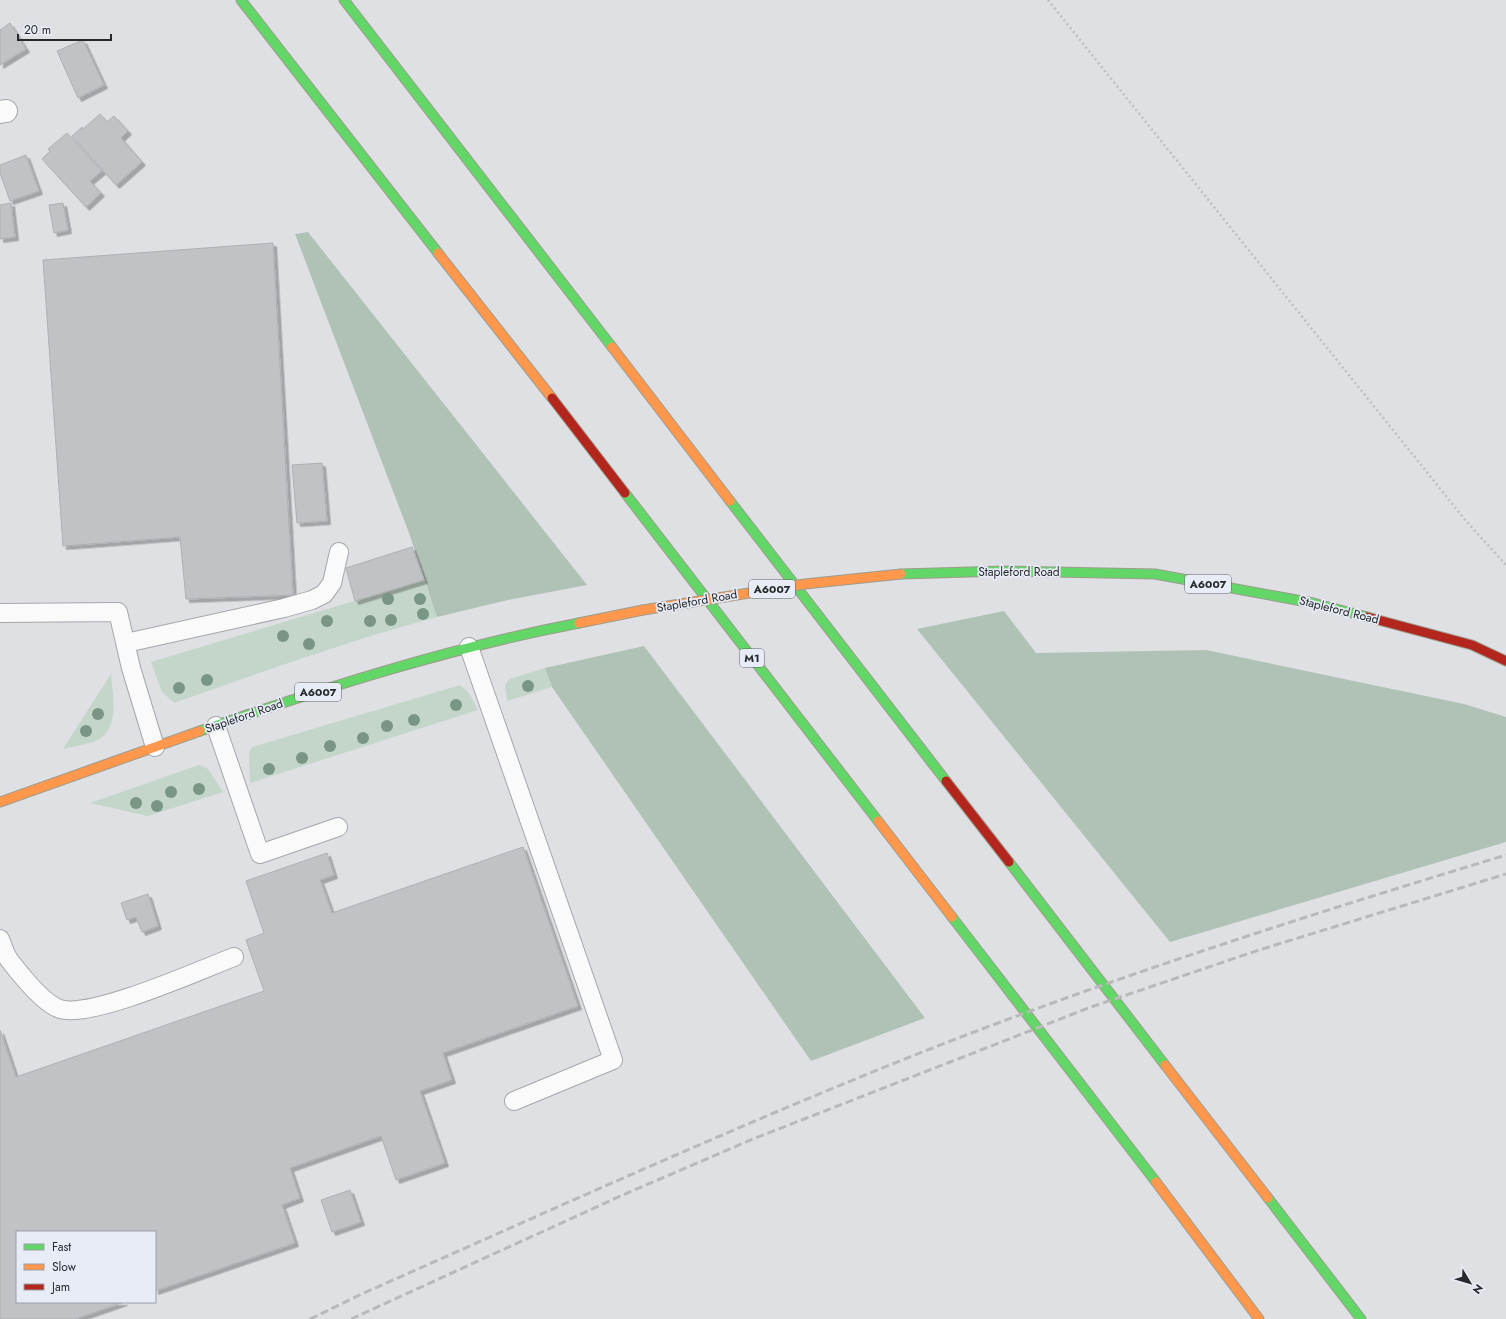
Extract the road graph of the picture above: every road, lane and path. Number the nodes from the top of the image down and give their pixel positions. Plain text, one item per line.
1 (240, 0) edge
2 (344, 0) edge
3 (1048, 0) edge
4 (339, 552) dead end
5 (1506, 564) edge
6 (0, 613) edge
7 (126, 644) junction
8 (469, 647) junction
9 (1506, 661) edge
10 (216, 726) junction
11 (155, 747) junction
12 (0, 802) edge
13 (338, 827) dead end
14 (0, 939) edge
15 (234, 957) dead end
16 (514, 1101) dead end
17 (1259, 1319) edge
18 (1360, 1319) edge

1 - 17 main road, M1
2 - 18 main road
3 - 5 path
4 - 7 lane
6 - 7 lane
7 - 11 lane
8 - 9 main road, Stapleford Road / A6007, bridge
8 - 10 main road, Stapleford Road / A6007
8 - 16 lane
10 - 11 main road, Stapleford Road / A6007
10 - 13 lane
11 - 12 main road, Stapleford Road / A6007
14 - 15 lane

